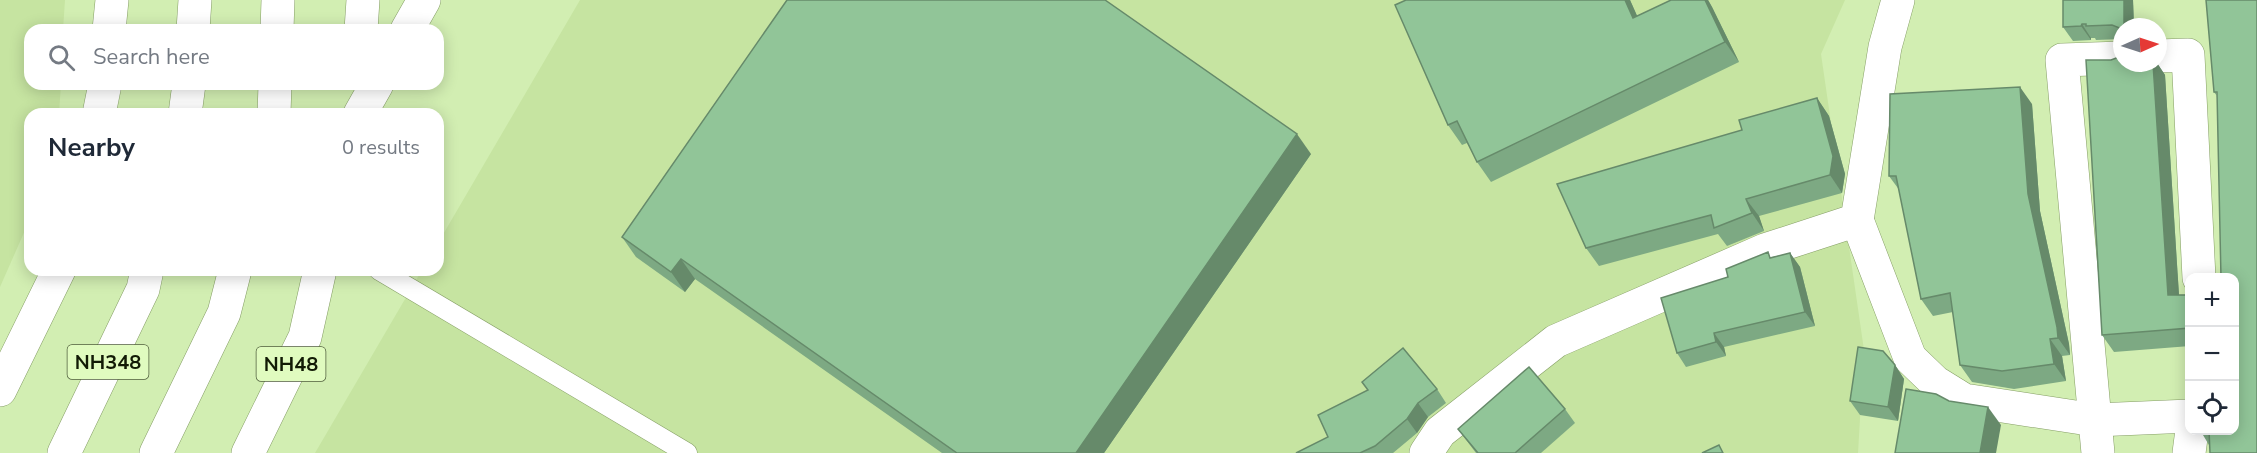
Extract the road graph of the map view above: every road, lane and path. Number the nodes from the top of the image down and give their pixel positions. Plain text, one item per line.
1 (112, 0) edge
2 (195, 0) edge
3 (278, 0) edge
4 (363, 0) edge
5 (424, 0) edge
6 (1898, 0) edge
7 (110, 24) edge
8 (193, 24) edge
9 (277, 24) edge
10 (361, 24) edge
11 (410, 24) edge
12 (2167, 56) edge
13 (2113, 58) edge
14 (104, 90) edge
15 (188, 90) edge
16 (275, 90) edge
17 (357, 90) edge
18 (373, 90) edge
19 (100, 108) edge
20 (186, 108) edge
21 (274, 108) edge
22 (358, 108) edge
23 (362, 108) edge
24 (1857, 220) junction
25 (2199, 273) edge
26 (56, 276) edge
27 (146, 276) edge
28 (233, 276) edge
29 (319, 276) edge
30 (389, 276) edge
31 (0, 390) edge
32 (2185, 416) edge
33 (2095, 420) junction
34 (2191, 435) edge
35 (64, 453) edge
36 (156, 453) edge
37 (248, 453) edge
38 (687, 453) edge
39 (1426, 453) edge
40 (2098, 453) edge
41 (2189, 453) edge

1 - 7 main road
2 - 8 main road
3 - 9 main road
4 - 10 main road
5 - 11 main road
6 - 24 main road
12 - 25 main road
13 - 33 main road
14 - 19 main road
15 - 20 main road
16 - 21 main road
17 - 22 main road
18 - 23 main road
24 - 33 main road
24 - 39 main road
26 - 31 main road
27 - 35 main road, NH348
28 - 36 main road
29 - 37 main road, NH48
30 - 38 lane
32 - 33 main road
33 - 40 main road
34 - 41 main road

